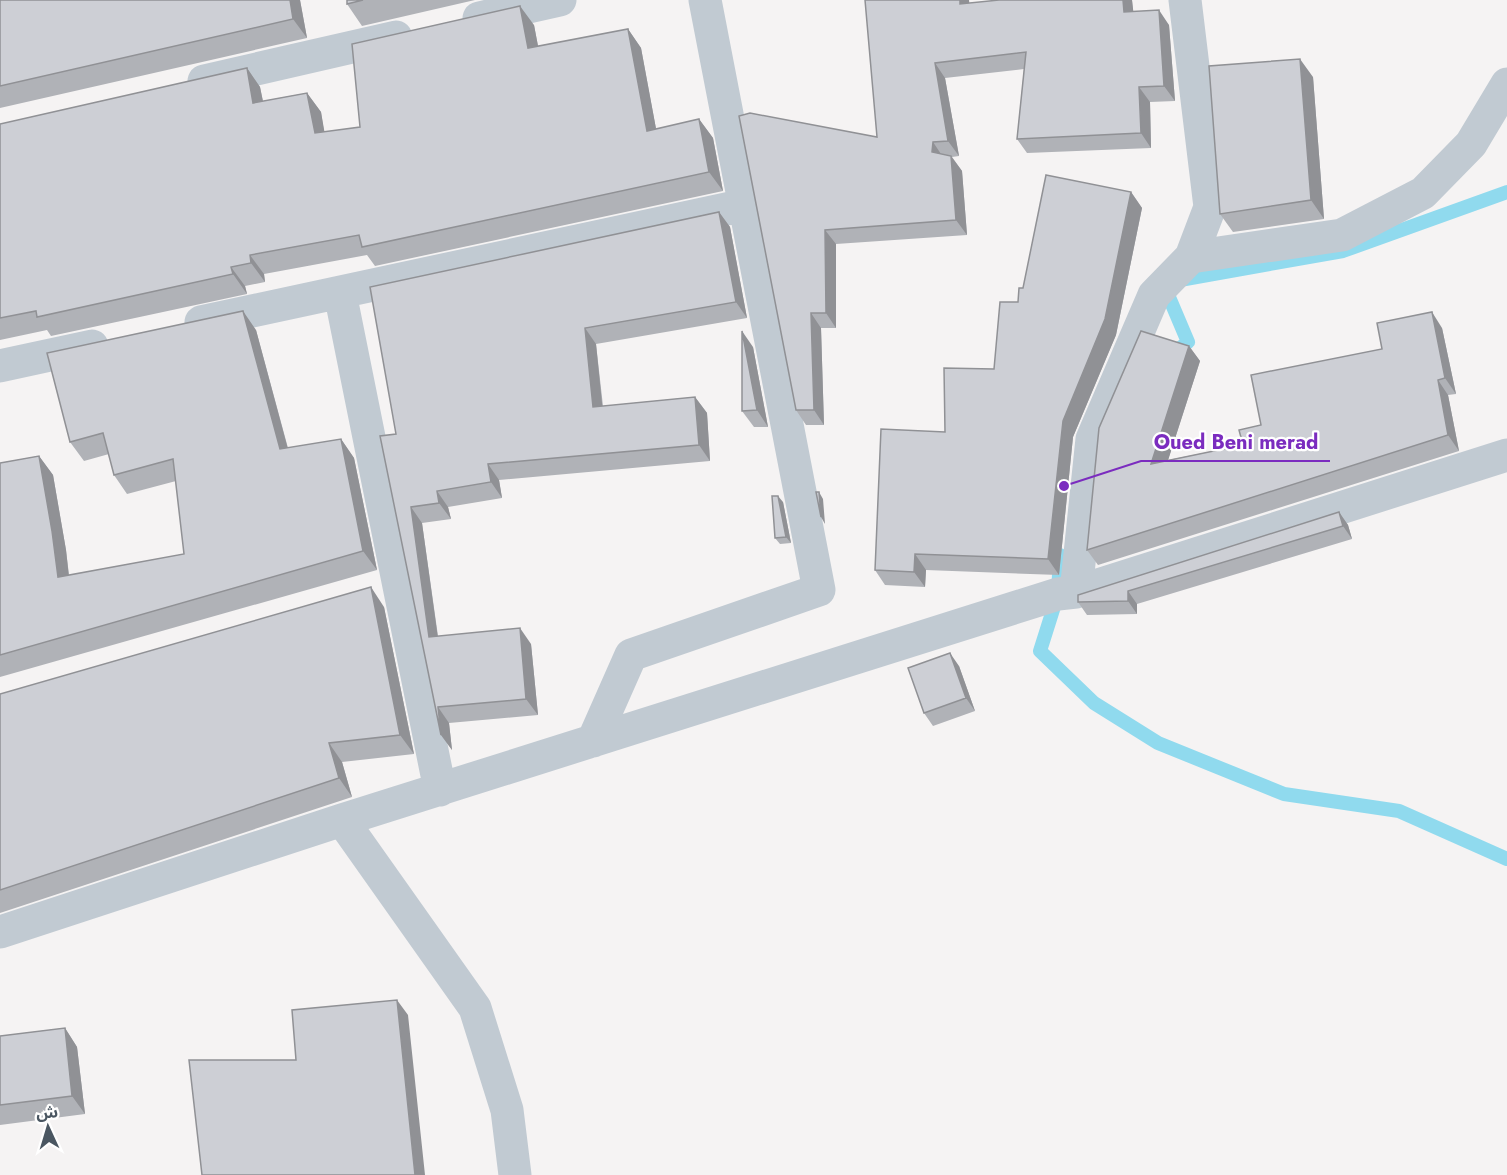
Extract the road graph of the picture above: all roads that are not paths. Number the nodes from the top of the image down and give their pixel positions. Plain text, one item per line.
1 (560, 0) edge
2 (705, 0) edge
3 (1185, 0) edge
4 (455, 24) edge
5 (420, 32) edge
6 (1507, 84) edge
7 (175, 87) edge
8 (745, 205) junction
9 (1191, 256) junction
10 (340, 293) junction
11 (176, 328) edge
12 (117, 340) edge
13 (0, 366) edge
14 (1507, 455) edge
15 (1076, 592) junction
16 (593, 741) junction
17 (440, 790) junction
18 (342, 820) junction
19 (0, 932) edge
20 (515, 1175) edge

1 - 4 street
2 - 8 street
3 - 9 street
5 - 7 street
6 - 9 street
8 - 10 street
8 - 16 street
9 - 15 street
10 - 11 street
10 - 17 street
12 - 13 street
14 - 15 street
15 - 16 street
16 - 17 street
17 - 18 street
18 - 19 street
18 - 20 street

